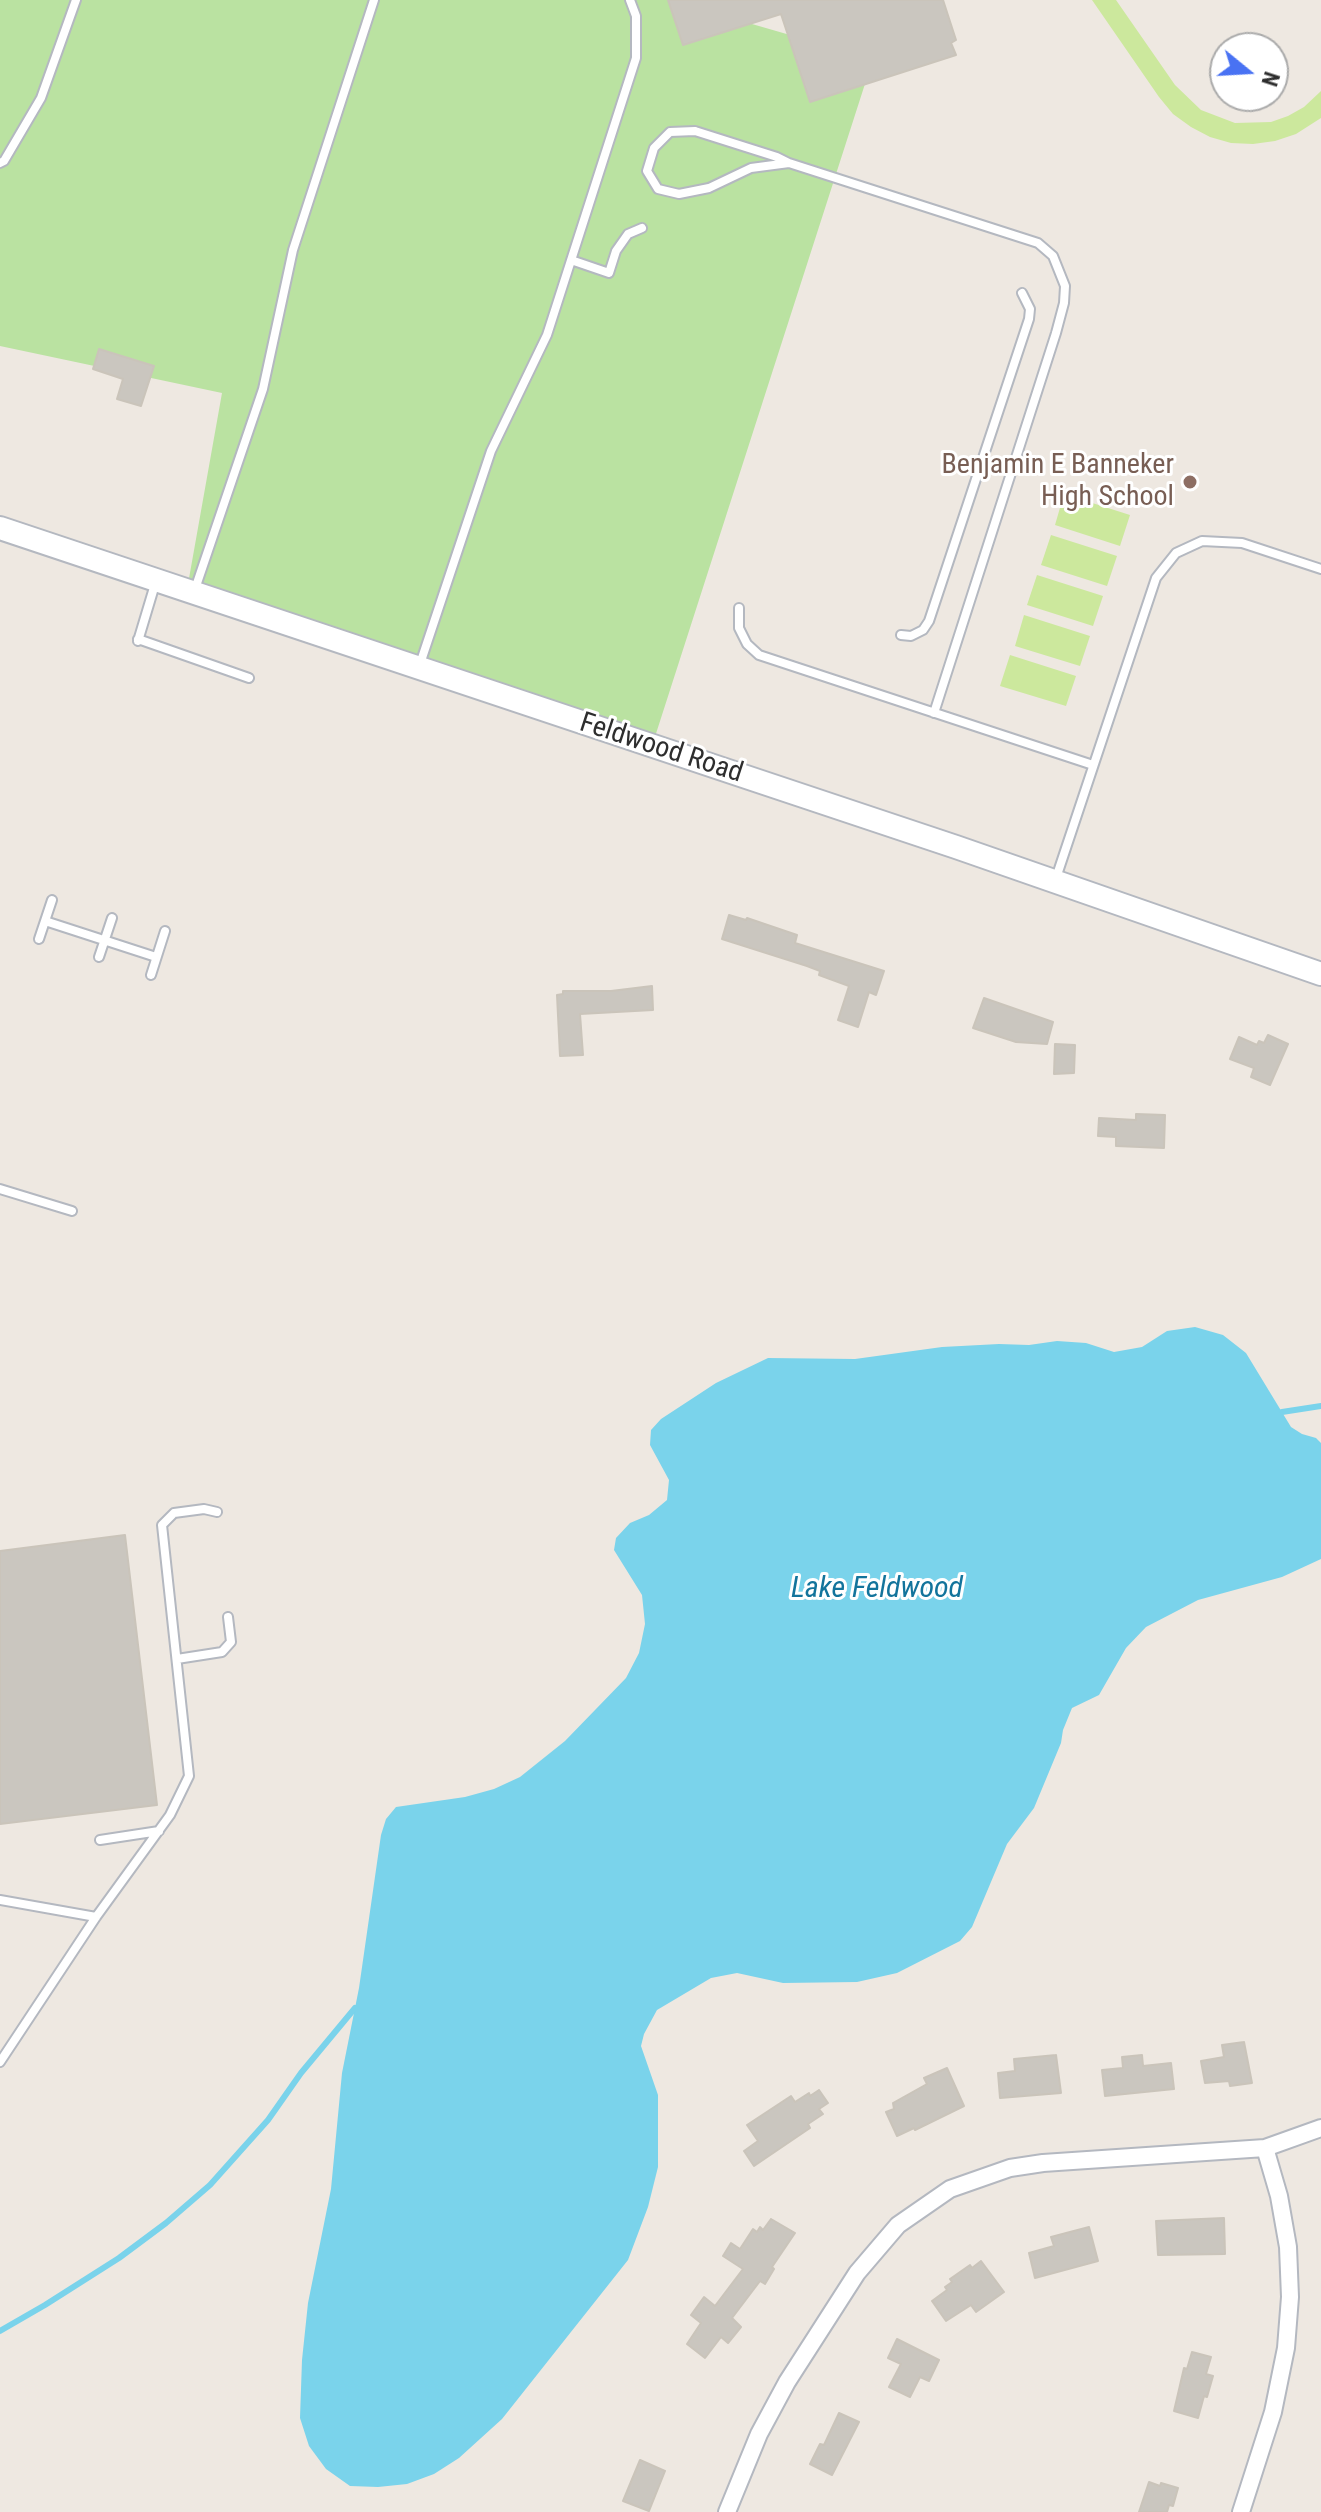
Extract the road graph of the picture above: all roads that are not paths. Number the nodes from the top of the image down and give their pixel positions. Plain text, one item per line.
1 (76, 0) edge
2 (374, 0) edge
3 (622, 0) edge
4 (630, 0) edge
5 (636, 16) junction
6 (0, 163) edge
7 (789, 163) junction
8 (642, 228) dead end
9 (571, 260) junction
10 (1022, 293) dead end
11 (0, 528) edge
12 (1321, 569) edge
13 (156, 580) junction
14 (193, 593) junction
15 (739, 608) dead end
16 (901, 635) dead end
17 (419, 668) junction
18 (249, 678) dead end
19 (934, 713) junction
20 (1093, 765) junction
21 (1054, 881) junction
22 (52, 900) dead end
23 (112, 918) dead end
24 (45, 921) junction
25 (165, 931) dead end
26 (39, 939) dead end
27 (105, 940) junction
28 (99, 957) dead end
29 (156, 957) junction
30 (1321, 974) edge
31 (151, 975) dead end
32 (0, 1189) edge
33 (72, 1211) dead end
34 (217, 1512) dead end
35 (228, 1617) dead end
36 (177, 1659) junction
37 (159, 1831) junction
38 (100, 1840) dead end
39 (0, 1900) edge
40 (96, 1917) junction
41 (0, 2062) edge
42 (1321, 2128) edge
43 (1265, 2148) junction
44 (727, 2512) edge
45 (1241, 2512) edge

1 - 6 lane
2 - 14 lane
3 - 5 lane
4 - 5 lane
5 - 9 lane
7 - 7 lane
7 - 19 lane
8 - 9 lane
9 - 17 lane
10 - 16 lane
11 - 13 street, Feldwood Road
12 - 20 lane
13 - 14 street, Feldwood Road
13 - 18 lane
14 - 17 street, Feldwood Road
15 - 19 lane
17 - 21 street, Feldwood Road
19 - 20 lane
20 - 21 lane
21 - 30 street, Feldwood Road
22 - 24 lane
23 - 27 lane
24 - 26 lane
24 - 27 lane
25 - 29 lane
27 - 28 lane
27 - 29 lane
29 - 31 lane
32 - 33 lane
34 - 36 lane
35 - 36 lane
36 - 37 lane
37 - 38 lane
37 - 40 lane
39 - 40 lane
40 - 41 lane
42 - 43 street
43 - 44 street
43 - 45 street

